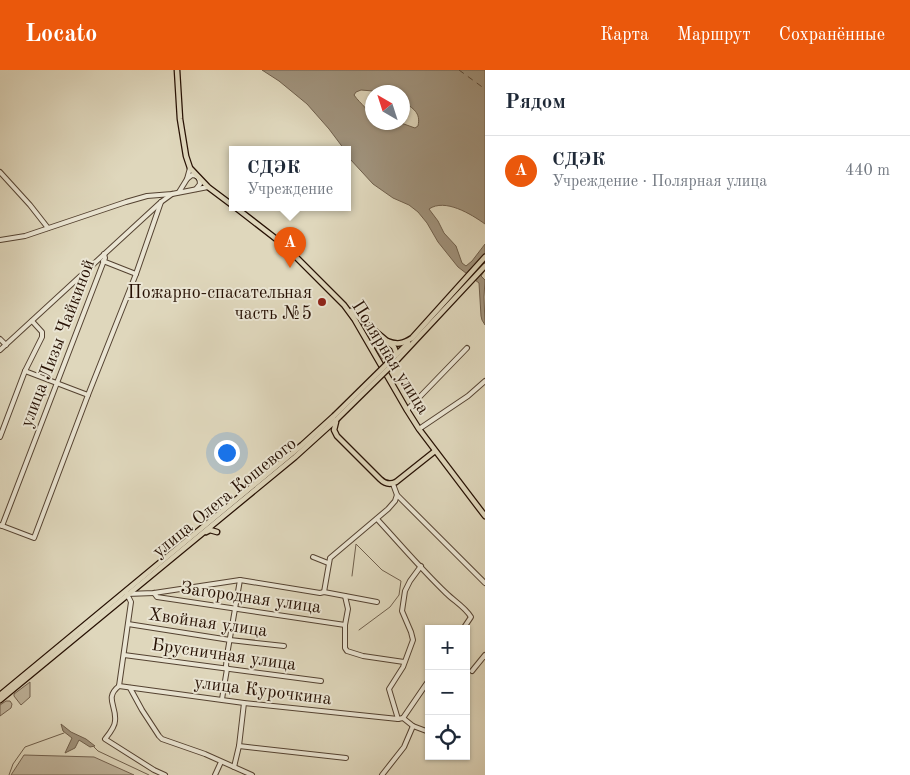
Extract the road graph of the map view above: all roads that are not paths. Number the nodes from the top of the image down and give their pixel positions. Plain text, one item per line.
1 (177, 70) edge
2 (190, 168) junction
3 (0, 172) edge
4 (199, 178) junction
5 (187, 179) junction
6 (208, 187) junction
7 (194, 189) junction
8 (179, 192) junction
9 (172, 194) junction
10 (162, 202) junction
11 (229, 202) edge
12 (241, 211) edge
13 (48, 228) junction
14 (0, 240) edge
15 (104, 254) junction
16 (485, 257) edge
17 (103, 261) junction
18 (485, 266) edge
19 (136, 274) junction
20 (451, 300) junction
21 (344, 305) junction
22 (32, 321) junction
23 (419, 330) junction
24 (0, 338) edge
25 (387, 341) junction
26 (6, 345) junction
27 (468, 348) dead end
28 (0, 350) edge
29 (397, 358) junction
30 (25, 371) junction
31 (485, 380) edge
32 (57, 383) junction
33 (88, 395) junction
34 (407, 410) junction
35 (336, 418) junction
36 (419, 429) junction
37 (319, 436) junction
38 (337, 436) junction
39 (0, 437) edge
40 (435, 451) junction
41 (392, 484) junction
42 (398, 495) junction
43 (485, 516) edge
44 (377, 519) junction
45 (1, 526) edge
46 (217, 532) dead end
47 (200, 535) junction
48 (313, 557) dead end
49 (328, 563) junction
50 (421, 566) junction
51 (240, 580) junction
52 (485, 583) edge
53 (324, 592) junction
54 (154, 593) junction
55 (127, 594) junction
56 (346, 596) junction
57 (377, 602) dead end
58 (236, 609) junction
59 (128, 624) junction
60 (345, 624) junction
61 (466, 625) edge
62 (230, 640) junction
63 (284, 646) dead end
64 (124, 655) junction
65 (485, 655) edge
66 (404, 662) junction
67 (227, 669) junction
68 (472, 672) dead end
69 (321, 681) dead end
70 (425, 685) edge
71 (119, 686) junction
72 (130, 688) junction
73 (0, 694) edge
74 (222, 699) junction
75 (0, 700) edge
76 (244, 703) junction
77 (401, 718) junction
78 (413, 726) junction
79 (425, 730) edge
80 (239, 746) junction
81 (346, 758) dead end
82 (221, 762) junction
83 (234, 767) junction
84 (165, 775) edge
85 (215, 775) edge
86 (252, 775) edge
87 (382, 775) edge

1 - 2 main road, Полярная улица
2 - 4 main road, Полярная улица
2 - 5 street
3 - 13 street
4 - 5 street
4 - 6 main road, Полярная улица
4 - 7 street
5 - 7 street
5 - 8 street
6 - 7 street
6 - 11 main road, Полярная улица
7 - 8 street
8 - 9 street
9 - 10 street
9 - 13 street
10 - 15 street
10 - 19 street
12 - 21 main road, Полярная улица
13 - 14 street
15 - 17 street, улица Лизы Чайкиной
15 - 22 street
16 - 20 main road
17 - 19 street
17 - 32 street, улица Лизы Чайкиной
18 - 20 main road
19 - 33 street
20 - 23 main road
20 - 29 main road, улица Олега Кошевого
21 - 25 main road
21 - 34 main road, Полярная улица
22 - 26 street
22 - 30 street
23 - 25 main road
23 - 29 main road, улица Олега Кошевого
24 - 26 street
25 - 29 main road
26 - 28 street
27 - 34 street
29 - 35 main road, улица Олега Кошевого, bridge
30 - 32 street
30 - 39 street
31 - 36 street
32 - 33 street
32 - 45 street, улица Лизы Чайкиной
33 - 45 street
34 - 36 main road, Полярная улица
35 - 37 main road, улица Олега Кошевого
35 - 38 main road
35 - 73 main road, улица Олега Кошевого
36 - 40 main road, Полярная улица
37 - 38 main road
37 - 47 main road, улица Олега Кошевого
38 - 41 main road
40 - 41 main road
40 - 43 main road, Полярная улица
41 - 42 street
42 - 44 street
42 - 52 street
44 - 49 street
44 - 50 street
46 - 47 main road
47 - 55 main road, улица Олега Кошевого
48 - 49 street
49 - 53 street
50 - 61 street
50 - 66 street
51 - 53 street
51 - 54 street
51 - 58 street
53 - 56 street
54 - 55 street
54 - 58 street, Загородная улица
55 - 59 street
55 - 75 main road, улица Олега Кошевого
56 - 57 street
56 - 60 street
58 - 60 street, Загородная улица
58 - 62 street
59 - 62 street, Хвойная улица
59 - 64 street
60 - 66 street
62 - 63 street, Хвойная улица
62 - 67 street
64 - 67 street, Брусничная улица
64 - 71 street
65 - 68 street
66 - 77 street
67 - 69 street, Брусничная улица
67 - 74 street
70 - 77 street
71 - 72 street, улица Курочкина
71 - 84 street
72 - 74 street, улица Курочкина
72 - 82 street
74 - 76 street, улица Курочкина
76 - 77 street, улица Курочкина
76 - 80 street
77 - 78 street
78 - 79 street
78 - 87 street
80 - 81 street
80 - 83 street
82 - 83 street
82 - 85 street
83 - 86 street

